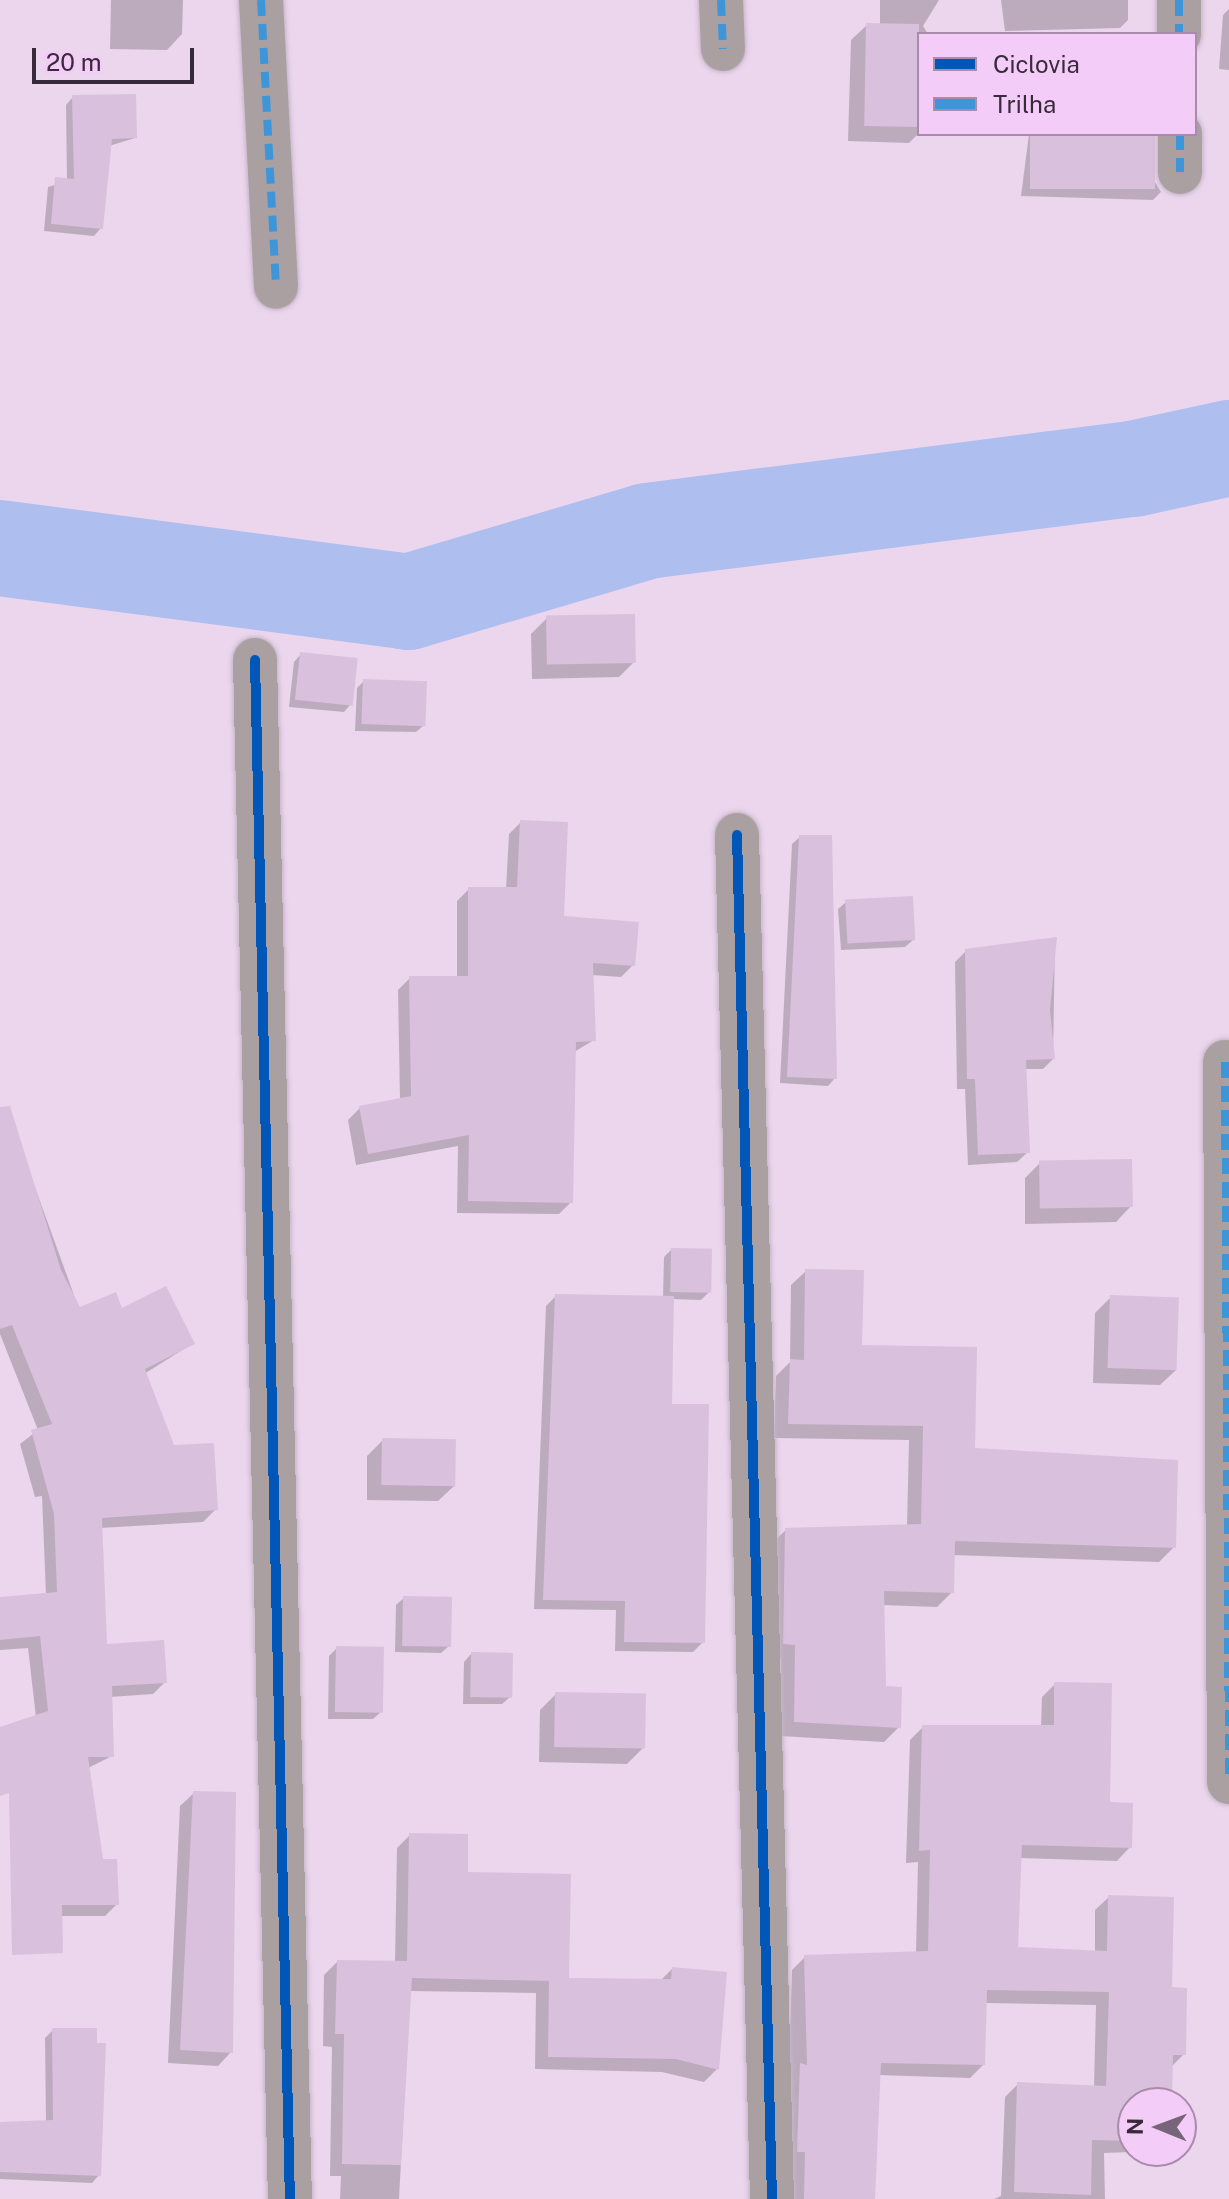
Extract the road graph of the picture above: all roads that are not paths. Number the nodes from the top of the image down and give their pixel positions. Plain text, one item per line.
1 (261, 0) edge
2 (721, 0) edge
3 (1179, 0) edge
4 (1179, 32) edge
5 (723, 49) dead end
6 (276, 287) dead end
7 (255, 660) dead end
8 (737, 835) dead end
9 (1225, 1062) dead end
10 (1229, 1782) edge
11 (290, 2199) edge
12 (772, 2199) edge

1 - 6 street
2 - 5 street
3 - 4 street
7 - 11 street
8 - 12 street
9 - 10 street

